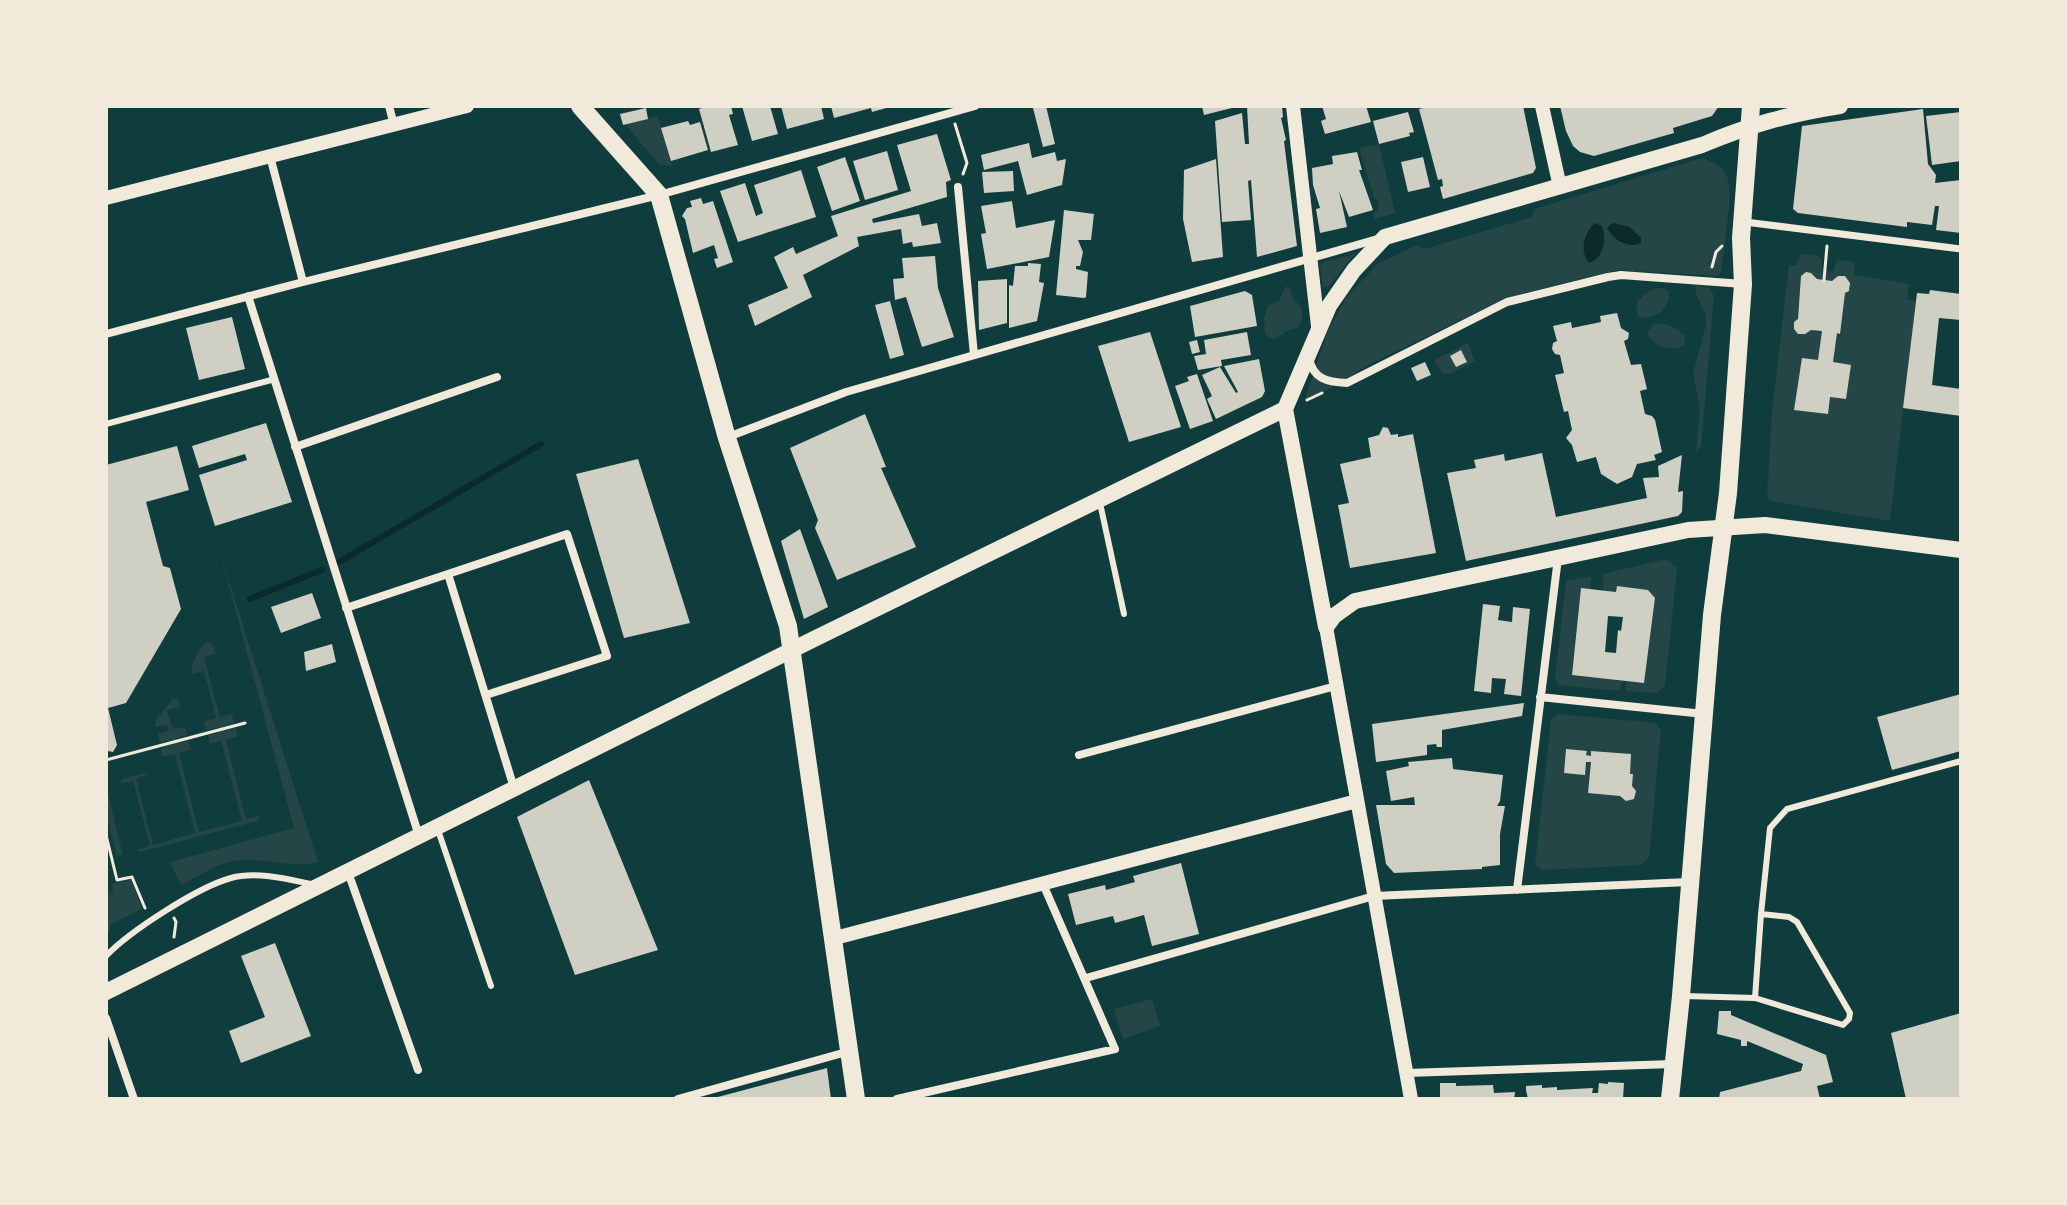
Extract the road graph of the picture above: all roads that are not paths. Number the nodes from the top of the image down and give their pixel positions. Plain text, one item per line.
1 (389, 106) edge
2 (467, 106) edge
3 (580, 106) edge
4 (975, 106) edge
5 (1293, 106) edge
6 (1542, 106) edge
7 (1751, 106) edge
8 (1840, 106) edge
9 (394, 125) junction
10 (1749, 125) junction
11 (270, 156) junction
12 (958, 187) road end
13 (1560, 187) junction
14 (659, 195) junction
15 (106, 198) edge
16 (1741, 230) junction
17 (1385, 237) junction
18 (1961, 249) edge
19 (1311, 258) junction
20 (303, 282) junction
21 (1743, 284) junction
22 (248, 296) junction
23 (1318, 326) junction
24 (106, 334) edge
25 (1308, 353) junction
26 (974, 355) junction
27 (497, 377) dead end
28 (275, 379) junction
29 (1285, 409) junction
30 (106, 424) edge
31 (727, 438) junction
32 (295, 447) junction
33 (1099, 500) junction
34 (1722, 528) junction
35 (1961, 550) edge
36 (1558, 558) junction
37 (448, 574) junction
38 (1319, 586) junction
39 (1355, 601) junction
40 (346, 608) junction
41 (1124, 614) dead end
42 (1326, 627) junction
43 (794, 651) junction
44 (1336, 686) junction
45 (486, 695) junction
46 (1540, 697) junction
47 (1704, 714) junction
48 (1079, 755) dead end
49 (1961, 761) edge
50 (514, 788) junction
51 (1357, 801) junction
52 (437, 827) junction
53 (419, 836) junction
54 (348, 871) junction
55 (1689, 882) junction
56 (1043, 884) junction
57 (318, 886) junction
58 (1517, 890) junction
59 (1374, 896) junction
60 (1761, 914) junction
61 (835, 938) junction
62 (106, 956) edge
63 (1086, 978) junction
64 (491, 986) dead end
65 (106, 992) edge
66 (1681, 996) junction
67 (1755, 998) junction
68 (106, 1018) edge
69 (850, 1051) junction
70 (1674, 1064) junction
71 (418, 1070) dead end
72 (1407, 1073) junction
73 (134, 1099) edge
74 (678, 1099) edge
75 (856, 1099) edge
76 (897, 1099) edge
77 (1411, 1099) edge
78 (1670, 1099) edge

1 - 9 street
2 - 9 street
3 - 14 main road
4 - 14 street
5 - 19 street
6 - 13 street
7 - 10 main road
8 - 10 main road
9 - 11 street
10 - 13 main road
10 - 16 main road
11 - 15 street
11 - 20 street
12 - 26 street
13 - 17 main road
14 - 20 street
14 - 31 main road
16 - 18 street
16 - 21 main road
17 - 19 street
17 - 23 main road
19 - 23 street
19 - 26 street
20 - 22 street
21 - 25 street
21 - 34 main road
22 - 24 street
22 - 28 street
23 - 25 main road
25 - 29 main road
26 - 31 street
27 - 32 street
28 - 30 lane
28 - 32 street
29 - 33 main road
29 - 38 main road
31 - 43 main road
32 - 40 street
33 - 41 lane
33 - 43 main road
34 - 35 main road
34 - 36 main road
34 - 47 main road
36 - 39 main road
36 - 46 street
37 - 40 street
37 - 45 street
37 - 45 street
38 - 39 main road
38 - 42 main road
39 - 42 main road
40 - 53 street
42 - 44 street
43 - 50 main road
43 - 61 main road
44 - 48 street
44 - 51 street
45 - 50 street
46 - 47 street
46 - 58 street
47 - 55 main road
49 - 60 lane
50 - 52 main road
51 - 56 street
51 - 59 street
52 - 53 main road
52 - 64 lane
53 - 54 main road
54 - 57 main road
54 - 71 street
55 - 58 street
55 - 66 main road
56 - 61 street
56 - 63 street
57 - 62 lane
57 - 65 main road
58 - 59 street
59 - 63 street
59 - 72 street
60 - 67 lane
60 - 67 lane
61 - 69 main road
63 - 76 street
66 - 67 lane
66 - 70 main road
68 - 73 street
69 - 74 street
69 - 75 main road
70 - 72 street
70 - 78 main road
72 - 77 street

